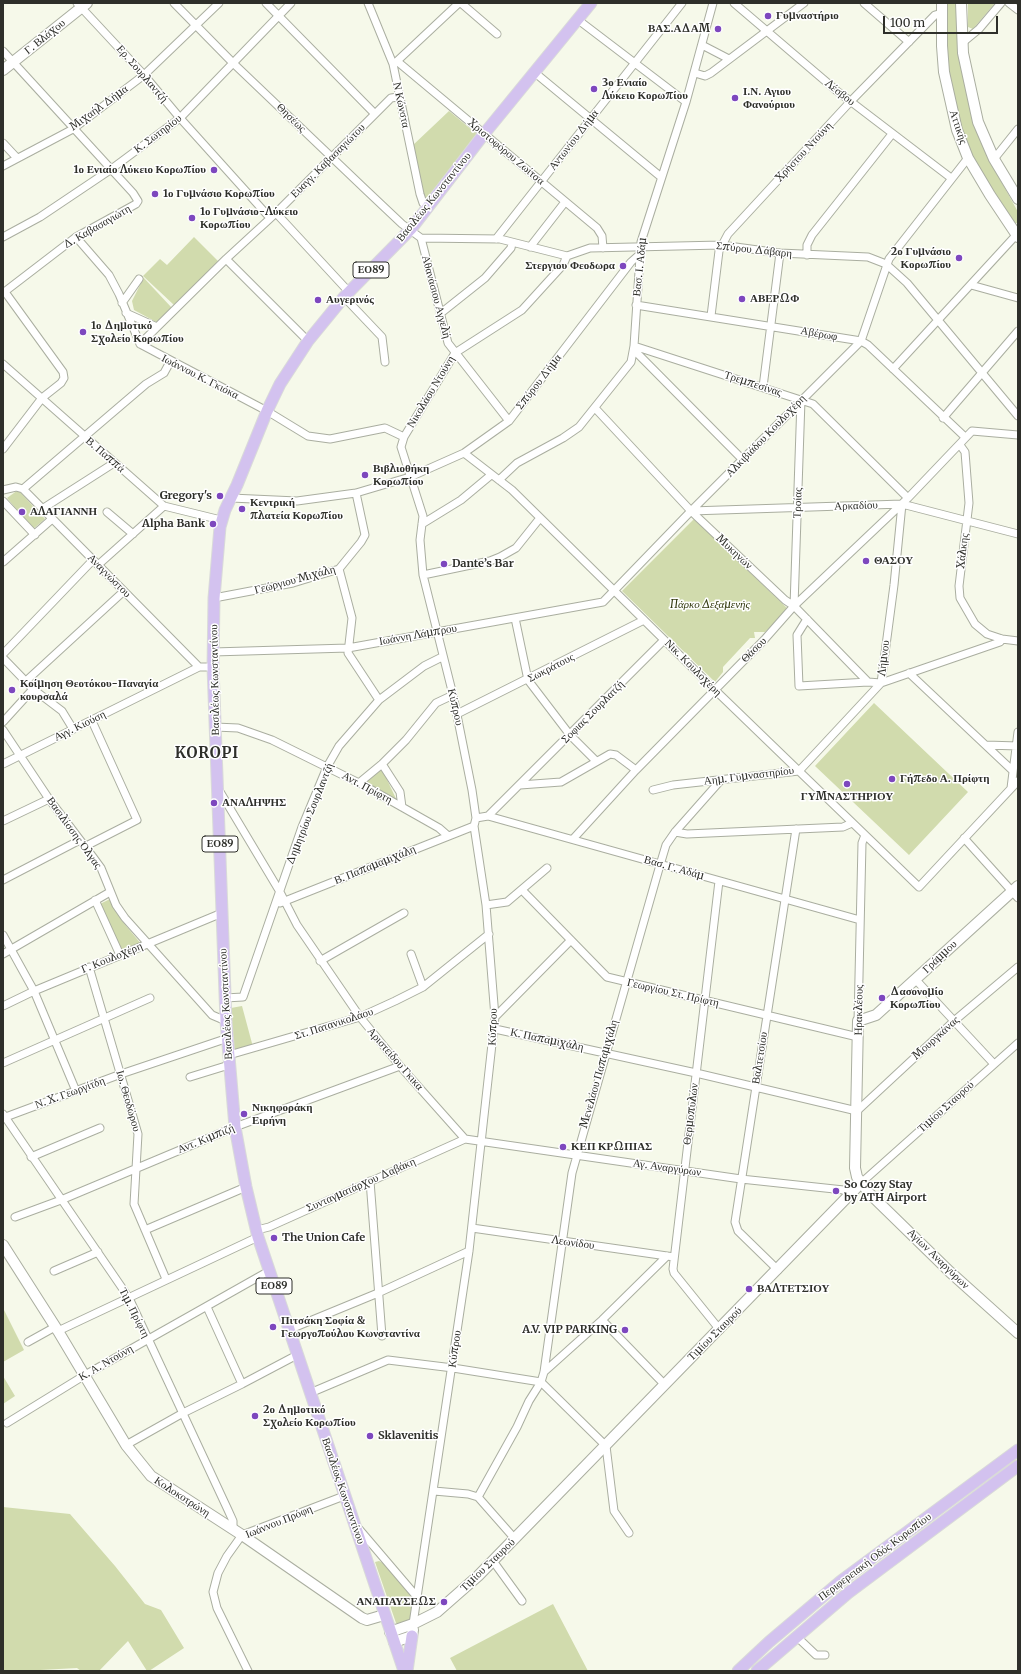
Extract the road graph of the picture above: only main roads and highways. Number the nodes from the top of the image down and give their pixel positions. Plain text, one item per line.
1 (591, 3) edge
2 (1018, 1450) edge
3 (1018, 1466) edge
4 (412, 1636) road end
5 (405, 1671) edge
6 (738, 1671) edge
7 (757, 1671) edge

1 - 5 main road, Βασιλέως Κωνσταντίνου / ΕΟ89
2 - 6 main road, Περιφερειακή Οδός Κορωπίου
3 - 7 main road, Περιφερειακή Οδός Κορωπίου
4 - 5 main road

